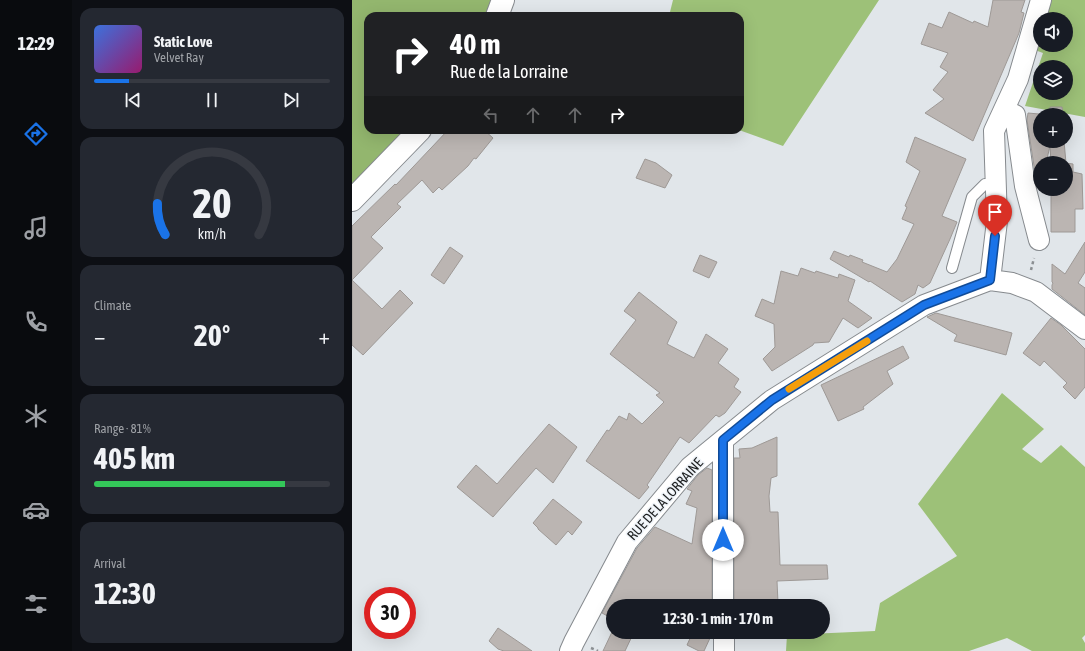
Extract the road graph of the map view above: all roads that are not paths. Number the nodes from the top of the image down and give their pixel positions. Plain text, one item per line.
1 (503, 0) edge
2 (1041, 0) edge
3 (498, 12) edge
4 (1004, 110) junction
5 (416, 134) edge
6 (996, 184) junction
7 (352, 200) edge
8 (1039, 240) dead end
9 (952, 268) dead end
10 (990, 280) junction
11 (1085, 329) edge
12 (723, 440) junction
13 (723, 599) edge
14 (724, 639) edge
15 (570, 651) edge
16 (724, 651) edge

1 - 3 street
2 - 4 street
4 - 6 street
4 - 8 street
5 - 7 street
6 - 9 lane
6 - 10 street
10 - 11 street
10 - 12 street, RUE DE LA LORRAINE
12 - 13 street
12 - 15 street, RUE DE LA LORRAINE
14 - 16 street

